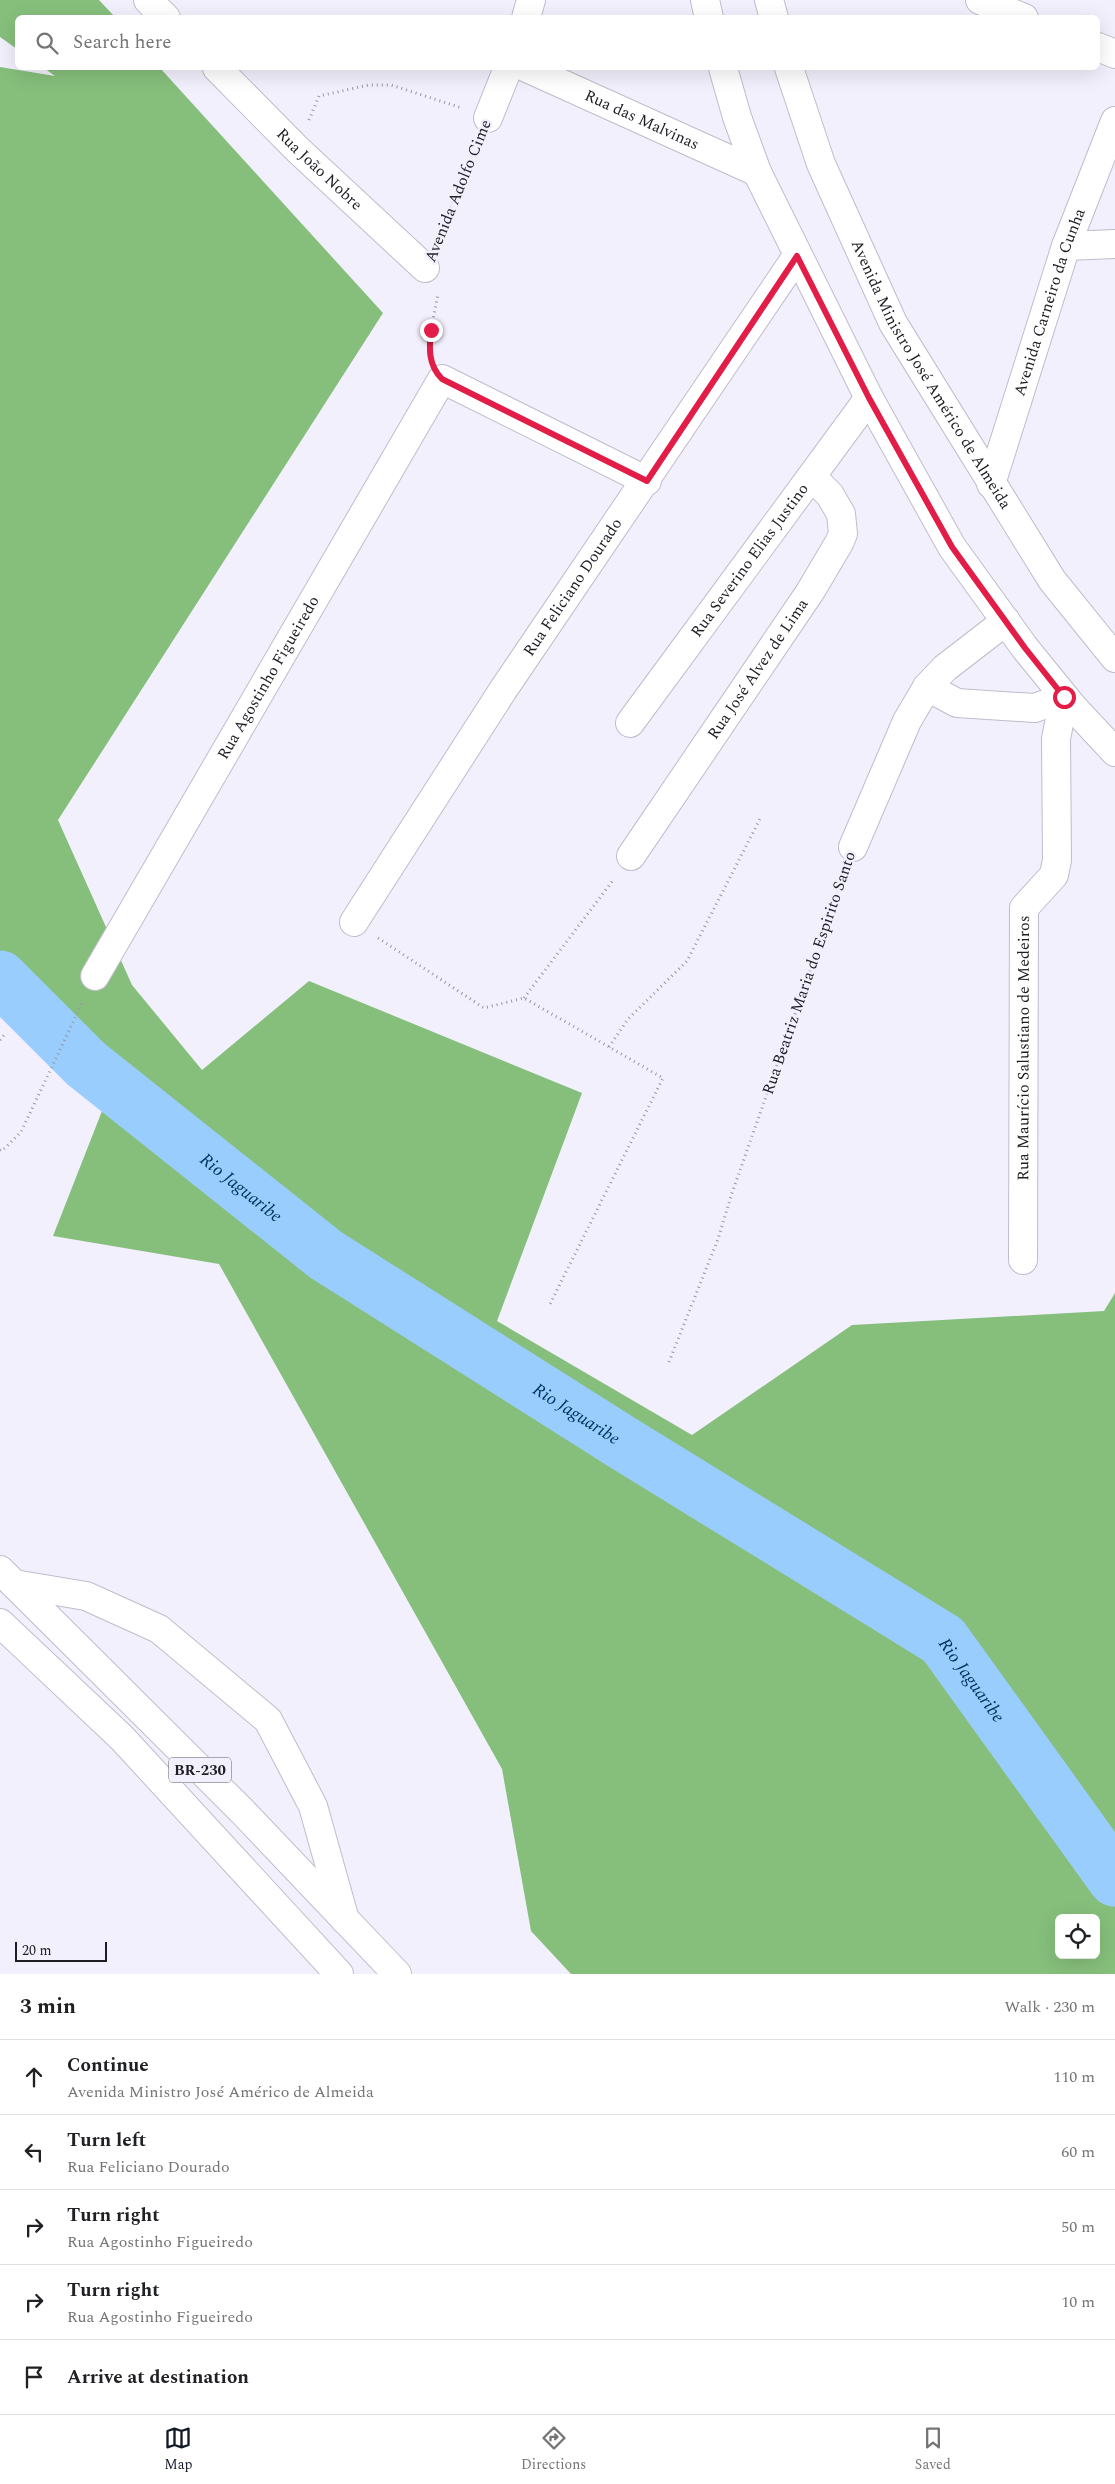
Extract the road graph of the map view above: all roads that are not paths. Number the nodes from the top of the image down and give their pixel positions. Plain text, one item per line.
1 (148, 0) edge
2 (532, 0) edge
3 (705, 0) edge
4 (769, 0) edge
5 (980, 0) edge
6 (163, 15) edge
7 (527, 15) edge
8 (709, 15) edge
9 (773, 15) edge
10 (1017, 15) edge
11 (1100, 48) edge
12 (1115, 54) edge
13 (219, 70) edge
14 (507, 70) edge
15 (532, 70) edge
16 (724, 70) edge
17 (790, 70) edge
18 (488, 118) road end
19 (1115, 121) edge
20 (757, 172) junction
21 (1115, 244) edge
22 (1066, 246) junction
23 (797, 256) junction
24 (425, 268) road end
25 (869, 398) junction
26 (812, 477) junction
27 (647, 481) junction
28 (991, 484) junction
29 (1006, 621) junction
30 (1115, 658) edge
31 (927, 687) junction
32 (1064, 697) junction
33 (630, 723) dead end
34 (1115, 752) edge
35 (854, 847) road end
36 (631, 856) road end
37 (354, 922) road end
38 (90, 986) road end
39 (1023, 1260) dead end
40 (7, 1577) edge
41 (0, 1623) edge
42 (345, 1920) junction
43 (339, 1974) edge
44 (397, 1974) edge

1 - 6 main road
2 - 7 main road
3 - 8 main road
4 - 9 main road
5 - 10 main road
11 - 12 main road
13 - 24 main road, Rua João Nobre
14 - 18 main road, Avenida Adolfo Cime
15 - 20 main road, Rua das Malvinas
16 - 20 main road
17 - 28 main road, Avenida Ministro José Américo de Almeida
19 - 22 main road, Avenida Carneiro da Cunha
20 - 23 main road
21 - 22 main road
22 - 28 main road, Avenida Carneiro da Cunha
23 - 25 main road
23 - 27 main road, Rua Feliciano Dourado
25 - 26 main road, Rua Severino Elias Justino
25 - 29 main road
26 - 33 main road, Rua Severino Elias Justino
26 - 36 main road, Rua José Alvez de Lima
27 - 37 main road, Rua Feliciano Dourado
27 - 38 main road, Rua Agostinho Figueiredo
28 - 30 main road, Avenida Ministro José Américo de Almeida
29 - 31 main road, Rua Beatriz Maria do Espirito Santo
29 - 32 main road
31 - 32 main road
31 - 35 main road, Rua Beatriz Maria do Espirito Santo
32 - 34 main road
32 - 39 main road, Rua Maurício Salustiano de Medeiros
40 - 42 main road, BR-230
40 - 42 main road
41 - 43 main road, BR-230
42 - 44 main road, BR-230

